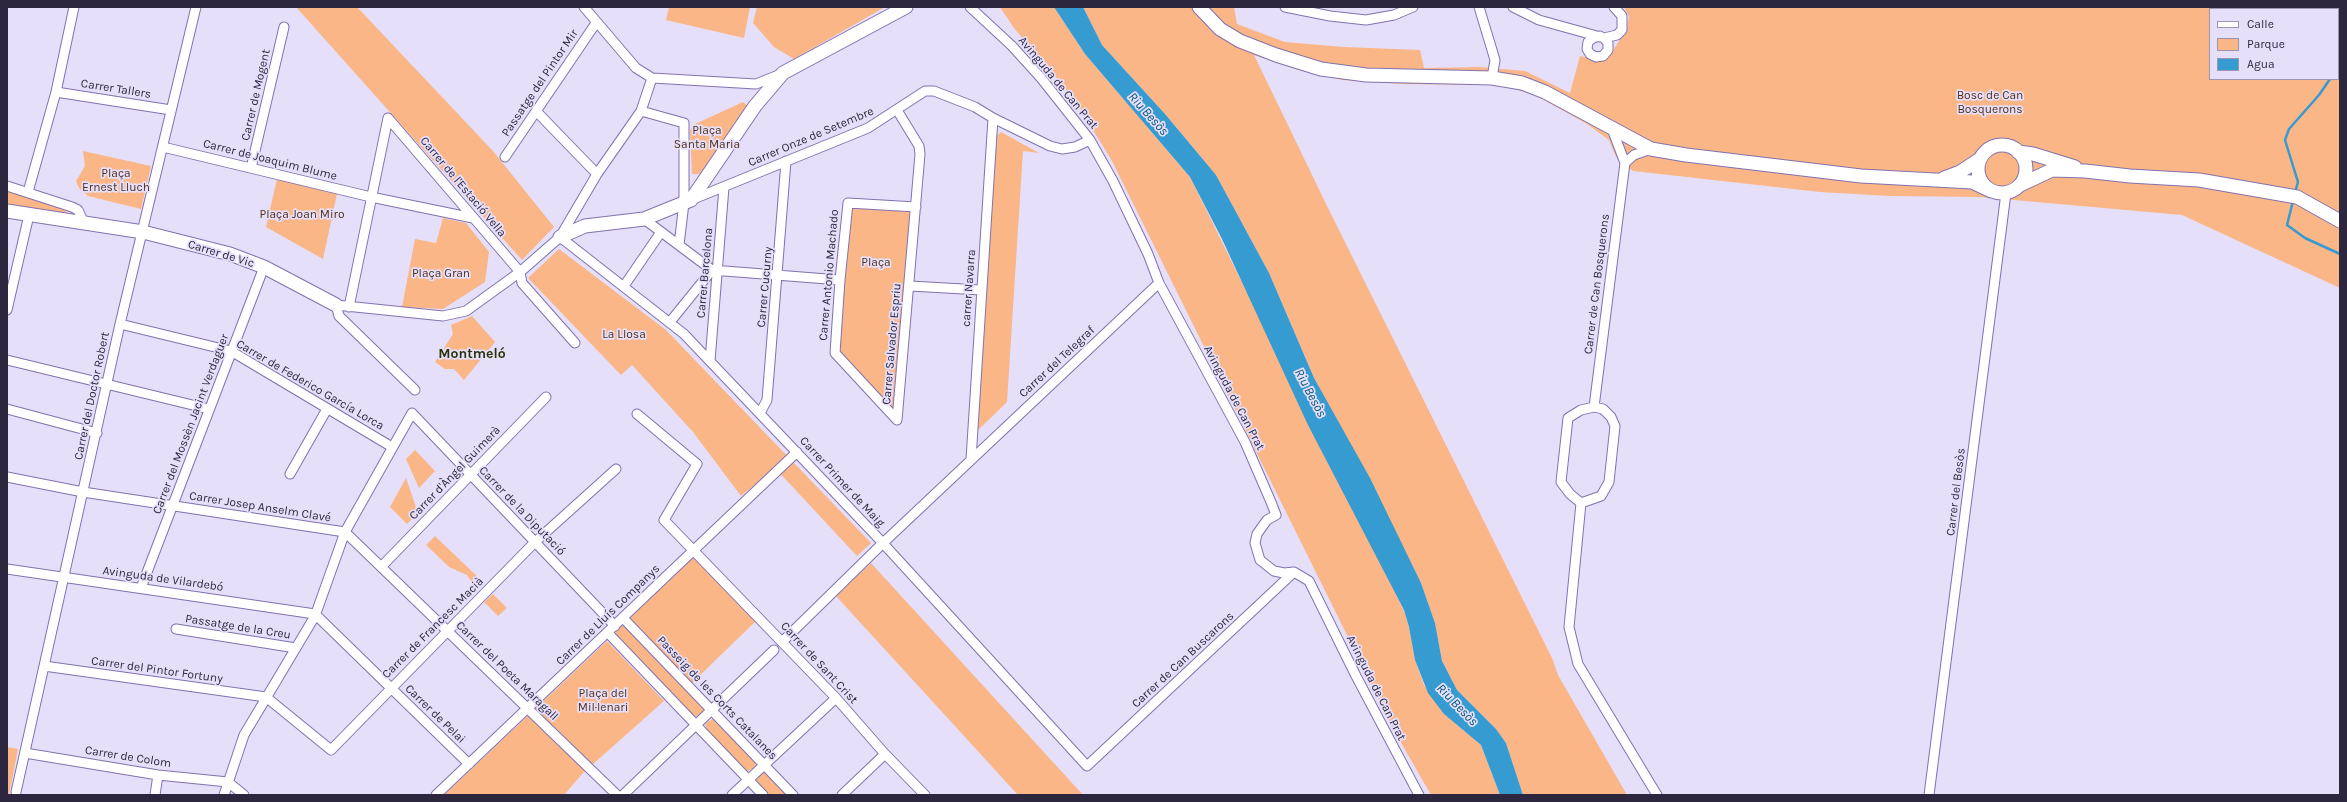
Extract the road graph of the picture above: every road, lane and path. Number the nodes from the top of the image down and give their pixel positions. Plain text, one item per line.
1 (74, 7) edge
2 (196, 7) edge
3 (584, 7) edge
4 (906, 7) edge
5 (970, 7) edge
6 (1198, 7) edge
7 (1285, 7) edge
8 (1414, 7) edge
9 (1479, 7) edge
10 (1513, 7) edge
11 (1614, 7) edge
12 (596, 23) junction
13 (284, 27) dead end
14 (782, 73) junction
15 (652, 78) junction
16 (1492, 78) junction
17 (756, 84) junction
18 (56, 92) junction
19 (763, 95) junction
20 (171, 110) junction
21 (898, 110) junction
22 (536, 111) junction
23 (641, 111) junction
24 (993, 118) junction
25 (1612, 129) junction
26 (1090, 140) junction
27 (163, 147) junction
28 (1651, 149) junction
29 (2018, 152) junction
30 (505, 157) dead end
31 (1980, 159) junction
32 (786, 161) junction
33 (1625, 163) junction
34 (251, 168) junction
35 (2085, 170) junction
36 (597, 174) junction
37 (1938, 180) junction
38 (2020, 184) junction
39 (7, 186) edge
40 (724, 187) junction
41 (1991, 190) junction
42 (28, 192) junction
43 (2006, 193) junction
44 (371, 197) junction
45 (687, 201) junction
46 (916, 207) junction
47 (7, 211) edge
48 (574, 213) junction
49 (29, 214) junction
50 (473, 218) junction
51 (644, 219) junction
52 (2340, 221) edge
53 (84, 223) junction
54 (585, 226) junction
55 (143, 232) junction
56 (661, 232) junction
57 (560, 237) junction
58 (679, 245) junction
59 (264, 267) junction
60 (715, 270) junction
61 (520, 272) junction
62 (778, 276) junction
63 (840, 280) junction
64 (1159, 283) junction
65 (624, 286) junction
66 (910, 286) junction
67 (981, 290) junction
68 (336, 305) junction
69 (349, 307) junction
70 (7, 310) edge
71 (670, 322) junction
72 (120, 324) junction
73 (575, 343) dead end
74 (231, 351) junction
75 (7, 360) edge
76 (710, 360) junction
77 (108, 384) junction
78 (414, 390) dead end
79 (546, 397) dead end
80 (1594, 407) junction
81 (7, 409) edge
82 (209, 409) junction
83 (327, 409) junction
84 (760, 413) junction
85 (637, 414) dead end
86 (897, 420) joint
87 (97, 433) junction
88 (392, 447) junction
89 (797, 452) junction
90 (972, 459) junction
91 (616, 469) dead end
92 (290, 474) dead end
93 (470, 475) junction
94 (7, 477) edge
95 (84, 492) junction
96 (1581, 503) junction
97 (173, 505) junction
98 (345, 532) junction
99 (535, 542) junction
100 (883, 543) junction
101 (694, 549) junction
102 (381, 567) junction
103 (7, 569) edge
104 (1294, 572) junction
105 (65, 577) junction
106 (141, 588) junction
107 (315, 614) junction
108 (623, 618) junction
109 (615, 626) junction
110 (176, 629) dead end
111 (448, 631) junction
112 (608, 633) junction
113 (782, 642) junction
114 (296, 648) junction
115 (774, 650) dead end
116 (44, 666) junction
117 (392, 688) junction
118 (266, 697) junction
119 (836, 698) junction
120 (528, 708) junction
121 (712, 710) junction
122 (695, 725) junction
123 (25, 753) junction
124 (885, 754) junction
125 (469, 764) junction
126 (765, 764) junction
127 (1087, 766) joint
128 (158, 775) junction
129 (748, 780) junction
130 (228, 782) junction
131 (16, 792) dead end
132 (155, 795) edge
133 (224, 795) edge
134 (244, 795) edge
135 (436, 795) edge
136 (618, 795) edge
137 (623, 795) edge
138 (732, 795) edge
139 (763, 795) edge
140 (793, 795) edge
141 (842, 795) edge
142 (925, 795) edge
143 (1418, 795) edge
144 (1657, 795) edge
145 (1929, 795) edge

1 - 18 street
2 - 20 street, Carrer del Doctor Robert
3 - 12 street
4 - 14 street
5 - 26 street, Avinguda de Can Prat
6 - 16 street
7 - 8 street
9 - 16 street
10 - 11 street
12 - 15 street
12 - 22 street, Passatge del Pintor Mir
13 - 34 street, Carrer de Mogent
14 - 17 street
14 - 19 street
15 - 17 street
15 - 23 street
16 - 25 street
17 - 19 street
18 - 20 street, Carrer Tallers
18 - 42 street
19 - 45 street
20 - 27 street, Carrer del Doctor Robert
21 - 24 street, Carrer Onze de Setembre
21 - 32 street, Carrer Onze de Setembre
21 - 46 street, Carrer Salvador Espriu
22 - 30 street, Passatge del Pintor Mir
22 - 36 street
23 - 36 street
23 - 45 street
24 - 26 street, Carrer Onze de Setembre
24 - 67 street, carrer Navarra
25 - 28 street
25 - 33 street, Carrer de Can Bosquerons
26 - 64 street, Avinguda de Can Prat
27 - 34 street, Carrer de Joaquim Blume
27 - 55 street, Carrer del Doctor Robert
28 - 33 street
28 - 37 street
29 - 31 street
29 - 35 street
29 - 38 street
31 - 37 street
31 - 41 street
32 - 40 street, Carrer Onze de Setembre
32 - 62 street, Carrer Cucurny
33 - 80 street, Carrer de Can Bosquerons
34 - 44 street, Carrer de Joaquim Blume
35 - 38 street
35 - 52 street
36 - 48 street
37 - 41 street
38 - 43 street
39 - 42 street
40 - 45 street, Carrer Onze de Setembre
40 - 60 street, Carrer Barcelona
41 - 43 street
42 - 53 street
43 - 145 street, Carrer del Besòs
44 - 50 street, Carrer de Joaquim Blume
44 - 50 street, Carrer de l'Estació Vella
44 - 69 street
45 - 51 street
45 - 58 street
46 - 63 street, Carrer Antonio Machado
46 - 66 street, Carrer Salvador Espriu
47 - 49 street, Carrer de Vic
48 - 54 street
48 - 57 street
49 - 53 street, Carrer de Vic
49 - 70 street
50 - 61 street, Carrer de l'Estació Vella
51 - 54 street
51 - 56 street
53 - 55 street, Carrer de Vic
54 - 57 street
55 - 59 street, Carrer de Vic
55 - 72 street, Carrer del Doctor Robert
56 - 58 street
56 - 65 street
57 - 61 street
57 - 65 street, Carrer Primer de Maig
58 - 60 street
59 - 68 street, Carrer de Vic
59 - 74 street, Carrer del Mossèn Jacint Verdaguer
60 - 62 street
60 - 71 street
60 - 76 street, Carrer Barcelona
61 - 69 street
61 - 73 street, Carrer de l'Estació Vella
62 - 63 street
62 - 84 street, Carrer Cucurny
63 - 86 street, Carrer Antonio Machado
64 - 90 street, Carrer del Telegraf
64 - 104 street, Avinguda de Can Prat
65 - 71 street, Carrer Primer de Maig
66 - 67 street
66 - 86 street, Carrer Salvador Espriu
67 - 90 street, carrer Navarra
68 - 69 street
68 - 78 street
71 - 76 street, Carrer Primer de Maig
72 - 74 street, Carrer de Federico García Lorca
72 - 77 street, Carrer del Doctor Robert
74 - 82 street, Carrer del Mossèn Jacint Verdaguer
74 - 83 street, Carrer de Federico García Lorca
75 - 77 street
76 - 84 street, Carrer Primer de Maig
77 - 82 street
77 - 87 street, Carrer del Doctor Robert
79 - 93 street, Carrer d'Àngel Guimerà
80 - 96 street
80 - 96 street
81 - 87 street
82 - 97 street, Carrer del Mossèn Jacint Verdaguer
83 - 88 street, Carrer de Federico García Lorca
83 - 92 street
84 - 89 street, Carrer Primer de Maig
85 - 101 street, Carrer de Sant Crist
87 - 95 street, Carrer del Doctor Robert
88 - 93 street, Carrer de la Diputació
88 - 98 street
89 - 100 street, Carrer Primer de Maig
89 - 101 street, Carrer de Lluís Companys
90 - 100 street, Carrer del Telegraf
91 - 99 street, Carrer de Francesc Macià
93 - 99 street, Carrer de la Diputació
93 - 102 street, Carrer d'Àngel Guimerà
94 - 95 street, Carrer Josep Anselm Clavé
95 - 97 street, Carrer Josep Anselm Clavé
95 - 105 street, Carrer del Doctor Robert
96 - 144 street
97 - 98 street, Carrer Josep Anselm Clavé
97 - 106 street, Carrer del Mossèn Jacint Verdaguer
98 - 102 street, Carrer del Poeta Maragall
98 - 107 street
99 - 109 street, Carrer de la Diputació
99 - 111 street, Carrer de Francesc Macià
100 - 113 street, Carrer del Telegraf
100 - 127 street, Carrer Primer de Maig
101 - 108 street, Carrer de Lluís Companys
101 - 113 street, Carrer de Sant Crist
102 - 111 street, Carrer del Poeta Maragall
103 - 105 street, Avinguda de Vilardebó
104 - 127 street, Carrer de Can Buscarons
104 - 143 street, Avinguda de Can Prat
105 - 106 street, Avinguda de Vilardebó
105 - 116 street, Carrer del Doctor Robert
106 - 107 street, Avinguda de Vilardebó
107 - 114 street
107 - 117 street, Carrer de Pelai
108 - 109 street, Carrer de Lluís Companys
108 - 121 street, Passeig de les Corts Catalanes
109 - 112 street, Carrer de Lluís Companys
110 - 114 street, Passatge de la Creu
111 - 117 street, Carrer de Francesc Macià
111 - 120 street, Carrer del Poeta Maragall
112 - 120 street, Carrer de Lluís Companys
112 - 122 street
113 - 119 street, Carrer de Sant Crist
114 - 118 street
115 - 121 street
116 - 118 street, Carrer del Pintor Fortuny
116 - 123 street, Carrer del Doctor Robert
117 - 118 street, Carrer de Francesc Macià
117 - 125 street, Carrer de Pelai
118 - 130 street
119 - 124 street, Carrer de Sant Crist
119 - 126 street
120 - 125 street, Carrer de Lluís Companys
120 - 136 street, Carrer del Poeta Maragall
121 - 122 street
121 - 126 street, Passeig de les Corts Catalanes
122 - 129 street
122 - 137 street
123 - 128 street, Carrer de Colom
123 - 131 street, Carrer del Doctor Robert
124 - 141 street
124 - 142 street, Carrer de Sant Crist
125 - 135 street, Carrer de Lluís Companys
126 - 129 street
126 - 140 street, Passeig de les Corts Catalanes
128 - 130 street, Carrer de Colom
128 - 132 street
129 - 138 street
129 - 139 street
130 - 133 street
130 - 134 street

